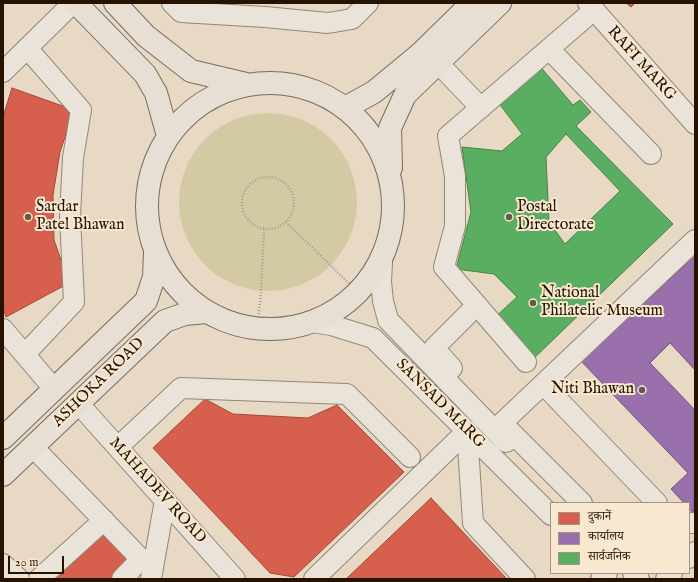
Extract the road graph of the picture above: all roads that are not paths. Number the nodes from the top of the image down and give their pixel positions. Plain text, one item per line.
1 (73, 3) edge
2 (76, 3) edge
3 (115, 3) edge
4 (172, 3) edge
5 (368, 3) edge
6 (472, 3) edge
7 (500, 3) edge
8 (591, 7) edge
9 (27, 48) junction
10 (549, 49) junction
11 (438, 63) junction
12 (3, 72) edge
13 (247, 85) junction
14 (345, 108) junction
15 (481, 108) junction
16 (695, 124) edge
17 (168, 136) junction
18 (651, 154) dead end
19 (392, 192) junction
20 (695, 240) edge
21 (155, 250) junction
22 (382, 263) junction
23 (477, 305) junction
24 (206, 312) junction
25 (312, 322) junction
26 (3, 329) edge
27 (25, 354) junction
28 (526, 362) dead end
29 (543, 384) junction
30 (54, 389) junction
31 (78, 402) junction
32 (502, 423) junction
33 (467, 431) junction
34 (3, 438) edge
35 (33, 447) junction
36 (118, 447) junction
37 (410, 457) dead end
38 (3, 475) edge
39 (165, 500) junction
40 (564, 502) edge
41 (581, 502) edge
42 (656, 502) edge
43 (550, 514) edge
44 (104, 520) junction
45 (214, 555) junction
46 (3, 564) edge
47 (19, 579) edge
48 (39, 579) edge
49 (122, 579) edge
50 (151, 579) edge
51 (217, 579) edge
52 (235, 579) edge
53 (314, 579) edge
54 (525, 579) edge

1 - 9 street
2 - 17 main road
3 - 13 main road
4 - 5 street
6 - 14 main road
7 - 11 main road
8 - 10 street
8 - 16 street, RAFI MARG
9 - 12 street
9 - 27 street
10 - 15 street
10 - 18 street
11 - 15 street
11 - 19 main road
13 - 14 main road
13 - 17 main road
14 - 19 main road
15 - 23 street
17 - 21 main road
19 - 22 main road
20 - 29 street
21 - 24 main road
21 - 30 main road, ASHOKA ROAD
22 - 25 main road
22 - 40 street, SANSAD MARG
23 - 28 street
23 - 32 street
24 - 25 main road
24 - 31 main road, ASHOKA ROAD
25 - 33 street, SANSAD MARG
26 - 27 street
27 - 30 street
29 - 32 street
29 - 42 street
30 - 34 main road, ASHOKA ROAD
31 - 35 main road, ASHOKA ROAD
31 - 36 street, MAHADEV ROAD
32 - 41 street
33 - 43 street, SANSAD MARG
33 - 53 street
33 - 54 street
35 - 38 main road, ASHOKA ROAD
35 - 44 street
36 - 37 street
36 - 39 street, MAHADEV ROAD
39 - 45 street, MAHADEV ROAD
39 - 50 street
44 - 48 street
44 - 49 street
45 - 51 street
45 - 52 street, MAHADEV ROAD
46 - 47 street

